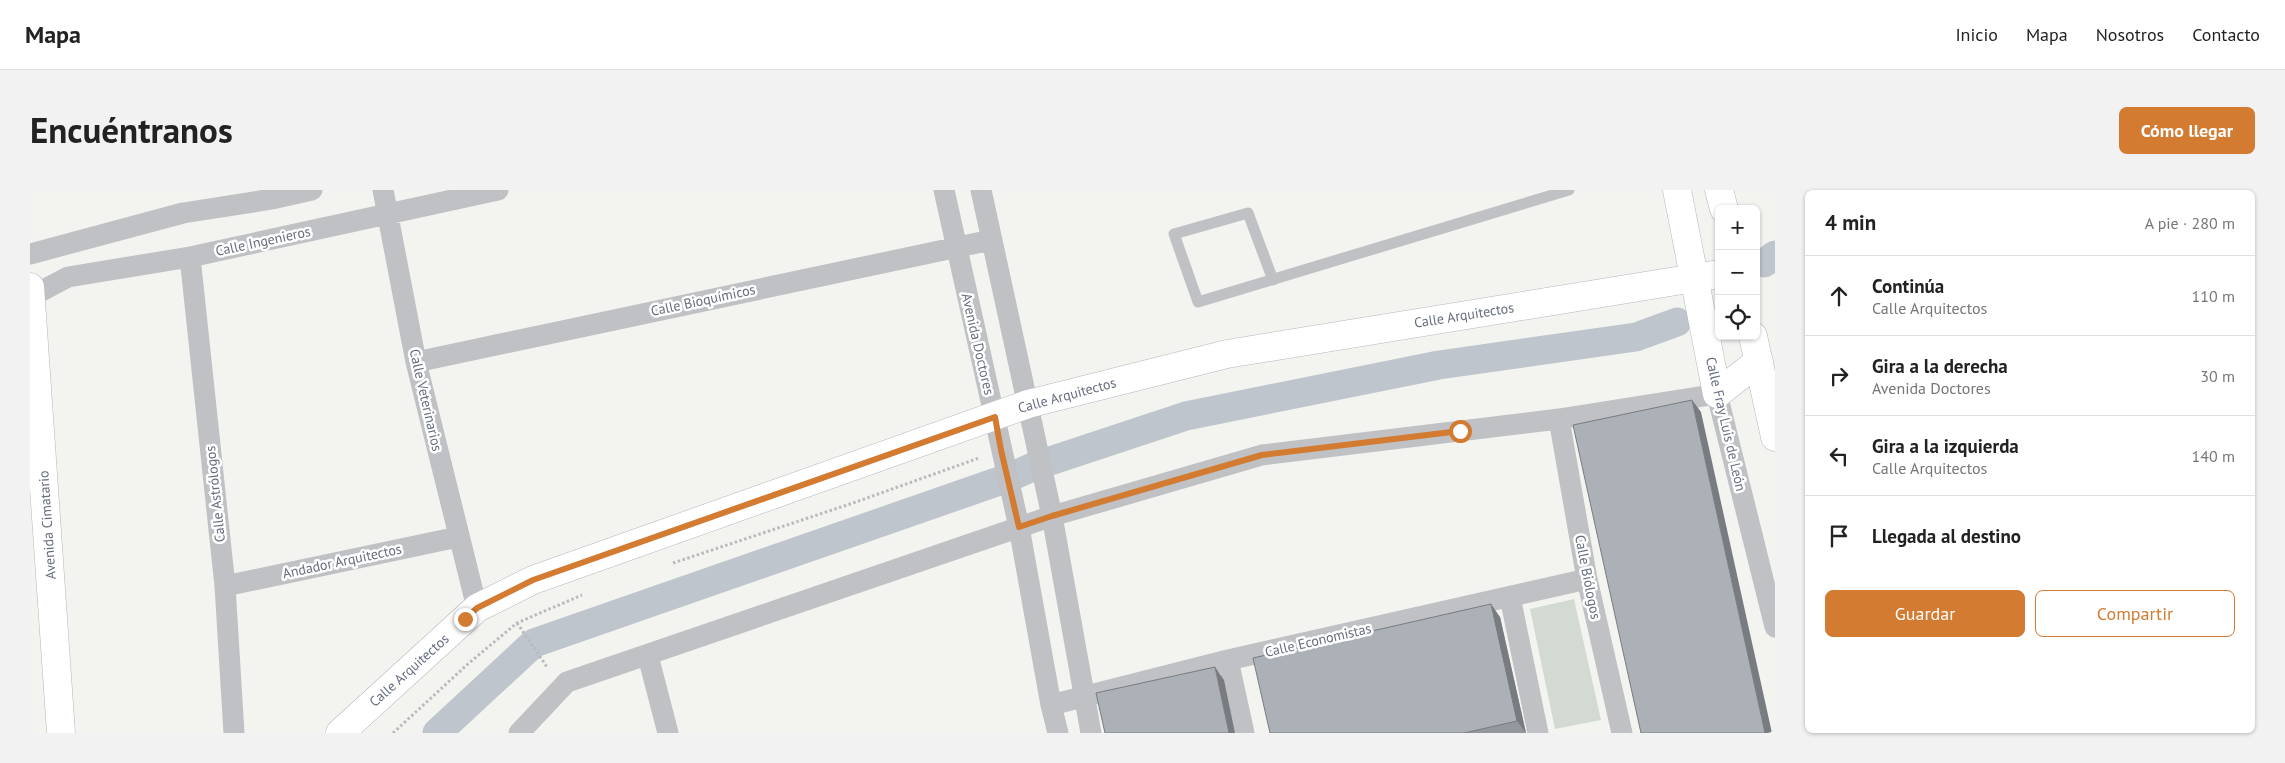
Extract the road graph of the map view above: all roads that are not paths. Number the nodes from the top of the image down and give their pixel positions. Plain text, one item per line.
1 (312, 190) edge
2 (383, 190) edge
3 (498, 190) edge
4 (944, 190) edge
5 (981, 190) edge
6 (1569, 190) edge
7 (1677, 190) edge
8 (1719, 190) edge
9 (271, 194) edge
10 (1723, 205) edge
11 (387, 213) junction
12 (991, 240) junction
13 (956, 246) junction
14 (30, 254) edge
15 (190, 256) junction
16 (1707, 276) edge
17 (1274, 280) junction
18 (30, 293) edge
19 (1762, 352) edge
20 (416, 362) junction
21 (1717, 394) junction
22 (1030, 411) junction
23 (995, 417) junction
24 (1559, 419) junction
25 (1775, 437) edge
26 (1050, 509) junction
27 (1019, 527) junction
28 (458, 537) junction
29 (1587, 579) junction
30 (225, 586) junction
31 (1510, 597) junction
32 (477, 608) junction
33 (1775, 627) edge
34 (648, 656) junction
35 (1228, 660) junction
36 (1083, 696) junction
37 (1051, 705) junction
38 (1051, 732) edge
39 (61, 733) edge
40 (234, 733) edge
41 (340, 733) edge
42 (519, 733) edge
43 (668, 733) edge
44 (1091, 733) edge
45 (1244, 733) edge
46 (1538, 733) edge
47 (1622, 733) edge

1 - 9 street
2 - 11 street, Calle Veterinarios
3 - 11 street, Calle Ingenieros
4 - 13 street, Avenida Doctores
5 - 12 street
6 - 17 lane
7 - 16 street, Calle Fray Luis de León
8 - 10 street
9 - 14 street
11 - 15 street, Calle Ingenieros
11 - 20 street, Calle Veterinarios
12 - 13 street, Calle Bioquímicos
12 - 22 street
13 - 20 street, Calle Bioquímicos
13 - 23 street, Avenida Doctores
15 - 18 street, Calle Ingenieros
15 - 30 street, Calle Astrólogos
16 - 21 street, Calle Fray Luis de León
16 - 22 street, Calle Arquitectos
17 - 17 lane
18 - 39 street, Avenida Cimatario
19 - 21 street
19 - 25 street
20 - 28 street, Calle Veterinarios
21 - 24 street
21 - 33 street, Calle Fray Luis de León
22 - 23 street, Calle Arquitectos
22 - 26 street
23 - 27 street, Avenida Doctores
23 - 32 street, Calle Arquitectos
24 - 26 street
24 - 29 street, Calle Biólogos
26 - 27 street
26 - 36 street
27 - 34 street
27 - 37 street, Avenida Doctores
28 - 30 street, Andador Arquitectos
28 - 32 street, Calle Veterinarios
29 - 31 street, Calle Economistas
29 - 47 street, Calle Biólogos
30 - 40 street, Calle Astrólogos
31 - 35 street, Calle Economistas
31 - 46 street
32 - 41 street, Calle Arquitectos
34 - 42 street
34 - 43 street
35 - 36 street, Calle Economistas
35 - 45 street
36 - 37 street, Calle Economistas
36 - 44 street
37 - 38 street, Avenida Doctores

